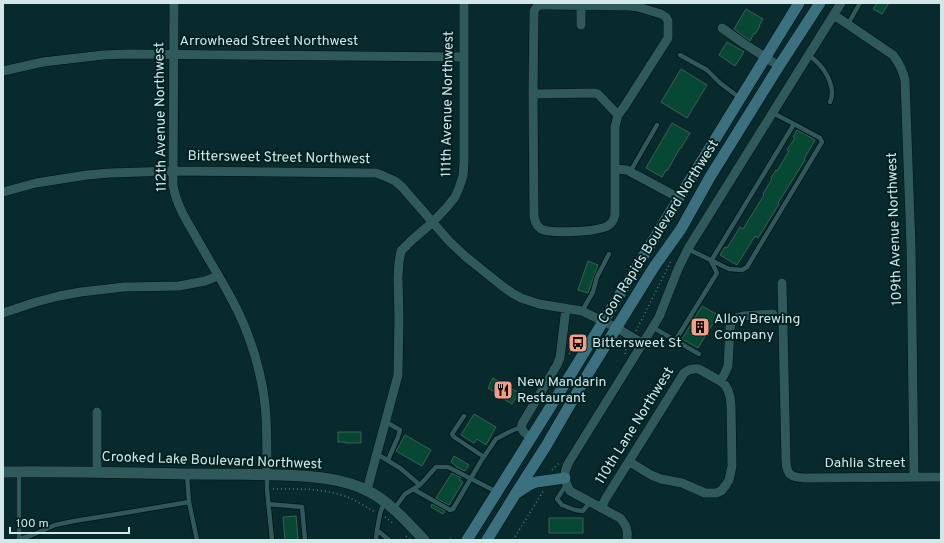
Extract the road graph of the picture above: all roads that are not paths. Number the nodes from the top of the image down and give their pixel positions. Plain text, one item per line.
1 (174, 3) edge
2 (464, 3) edge
3 (799, 3) edge
4 (820, 3) edge
5 (842, 3) edge
6 (860, 3) edge
7 (581, 4) edge
8 (834, 15) junction
9 (848, 24) junction
10 (581, 25) dead end
11 (722, 28) dead end
12 (680, 54) dead end
13 (174, 55) junction
14 (809, 56) junction
15 (464, 57) junction
16 (765, 57) junction
17 (779, 66) junction
18 (3, 71) edge
19 (533, 94) junction
20 (740, 98) junction
21 (830, 102) dead end
22 (773, 113) junction
23 (618, 114) junction
24 (794, 124) junction
25 (657, 125) dead end
26 (616, 169) junction
27 (173, 171) junction
28 (630, 172) junction
29 (3, 192) edge
30 (678, 198) junction
31 (433, 222) junction
32 (688, 249) junction
33 (609, 254) dead end
34 (711, 261) junction
35 (218, 276) junction
36 (782, 283) dead end
37 (566, 308) junction
38 (582, 311) junction
39 (3, 313) edge
40 (773, 314) dead end
41 (603, 321) junction
42 (652, 327) junction
43 (617, 328) junction
44 (675, 340) junction
45 (642, 343) junction
46 (699, 354) dead end
47 (720, 381) junction
48 (97, 412) dead end
49 (464, 416) dead end
50 (386, 422) junction
51 (521, 427) junction
52 (531, 438) junction
53 (377, 454) junction
54 (484, 457) junction
55 (388, 460) junction
56 (630, 462) junction
57 (3, 472) edge
58 (19, 472) junction
59 (97, 472) junction
60 (188, 474) junction
61 (267, 475) junction
62 (914, 477) junction
63 (941, 477) edge
64 (471, 479) junction
65 (566, 481) junction
66 (420, 485) junction
67 (413, 489) junction
68 (367, 490) junction
69 (497, 492) junction
70 (516, 493) junction
71 (189, 502) junction
72 (384, 502) junction
73 (590, 502) junction
74 (268, 504) junction
75 (601, 508) junction
76 (394, 509) junction
77 (377, 530) junction
78 (19, 539) edge
79 (197, 540) edge
80 (272, 540) edge
81 (305, 540) edge
82 (376, 540) edge
83 (389, 540) edge
84 (424, 540) edge
85 (467, 540) edge
86 (488, 540) edge
87 (627, 540) edge

1 - 13 street, 112th Avenue Northwest
2 - 15 street, 111th Avenue Northwest
3 - 16 main road, Coon Rapids Boulevard Northwest
4 - 17 main road, Coon Rapids Boulevard Northwest
5 - 8 street
6 - 9 lane
7 - 10 street
7 - 19 street
7 - 23 street
8 - 9 street, 109th Avenue Northwest
8 - 14 street
9 - 62 street, 109th Avenue Northwest
11 - 16 street
12 - 20 lane
13 - 15 street, Arrowhead Street Northwest
13 - 18 street, Arrowhead Street Northwest
13 - 27 street, 112th Avenue Northwest
14 - 21 lane
14 - 22 street
15 - 31 street, 111th Avenue Northwest
16 - 17 street
16 - 20 main road, Coon Rapids Boulevard Northwest
17 - 43 main road, Coon Rapids Boulevard Northwest
19 - 23 street
19 - 26 street
20 - 30 main road, Coon Rapids Boulevard Northwest
22 - 24 lane
22 - 32 street
23 - 26 street
24 - 34 lane
24 - 34 lane
25 - 28 lane
26 - 28 street
27 - 29 street, Bittersweet Street Northwest
27 - 31 street, Bittersweet Street Northwest
27 - 35 street, 112th Avenue Northwest
28 - 30 street
30 - 41 main road, Coon Rapids Boulevard Northwest
31 - 37 street, Bittersweet Street Northwest
31 - 50 street, 111th Avenue Northwest
32 - 34 lane
32 - 42 street
33 - 38 lane
34 - 44 lane
35 - 39 street
35 - 61 street, 112th Avenue Northwest
36 - 62 street, Dahlia Street
37 - 38 street, Bittersweet Street Northwest
37 - 51 street
38 - 41 street, Bittersweet Street Northwest
40 - 47 street
41 - 43 street, Bittersweet Street Northwest
41 - 52 main road, Coon Rapids Boulevard Northwest
42 - 44 lane
42 - 45 street
43 - 45 street, Bittersweet Street Northwest
43 - 70 main road, Coon Rapids Boulevard Northwest
44 - 46 lane
45 - 65 street
47 - 56 street, 110th Lane Northwest
47 - 56 street
48 - 59 street
49 - 54 lane
50 - 53 street, 111th Avenue Northwest
50 - 55 lane
51 - 52 street
51 - 54 lane
52 - 69 main road, Coon Rapids Boulevard Northwest
53 - 55 lane
53 - 68 street, 111th Avenue Northwest
54 - 64 lane
55 - 66 lane
56 - 75 street, 110th Lane Northwest
57 - 58 street, Crooked Lake Boulevard Northwest
58 - 59 street, Crooked Lake Boulevard Northwest
58 - 78 lane
59 - 60 street, Crooked Lake Boulevard Northwest
60 - 61 street, Crooked Lake Boulevard Northwest
60 - 71 lane
61 - 68 street, Crooked Lake Boulevard Northwest
61 - 74 lane
62 - 63 street, Dahlia Street
64 - 66 lane
64 - 67 lane
64 - 69 lane
65 - 70 main road
65 - 73 street
65 - 73 lane
66 - 67 lane
67 - 76 lane
68 - 72 street, Crooked Lake Boulevard Northwest
69 - 85 main road, Coon Rapids Boulevard Northwest
70 - 86 main road, Coon Rapids Boulevard Northwest
71 - 78 lane
71 - 79 lane
72 - 76 street, Crooked Lake Boulevard Northwest
72 - 77 lane
73 - 75 street
74 - 80 lane
74 - 81 lane
75 - 87 street
76 - 84 street, Crooked Lake Boulevard Northwest
77 - 82 lane
77 - 83 lane

